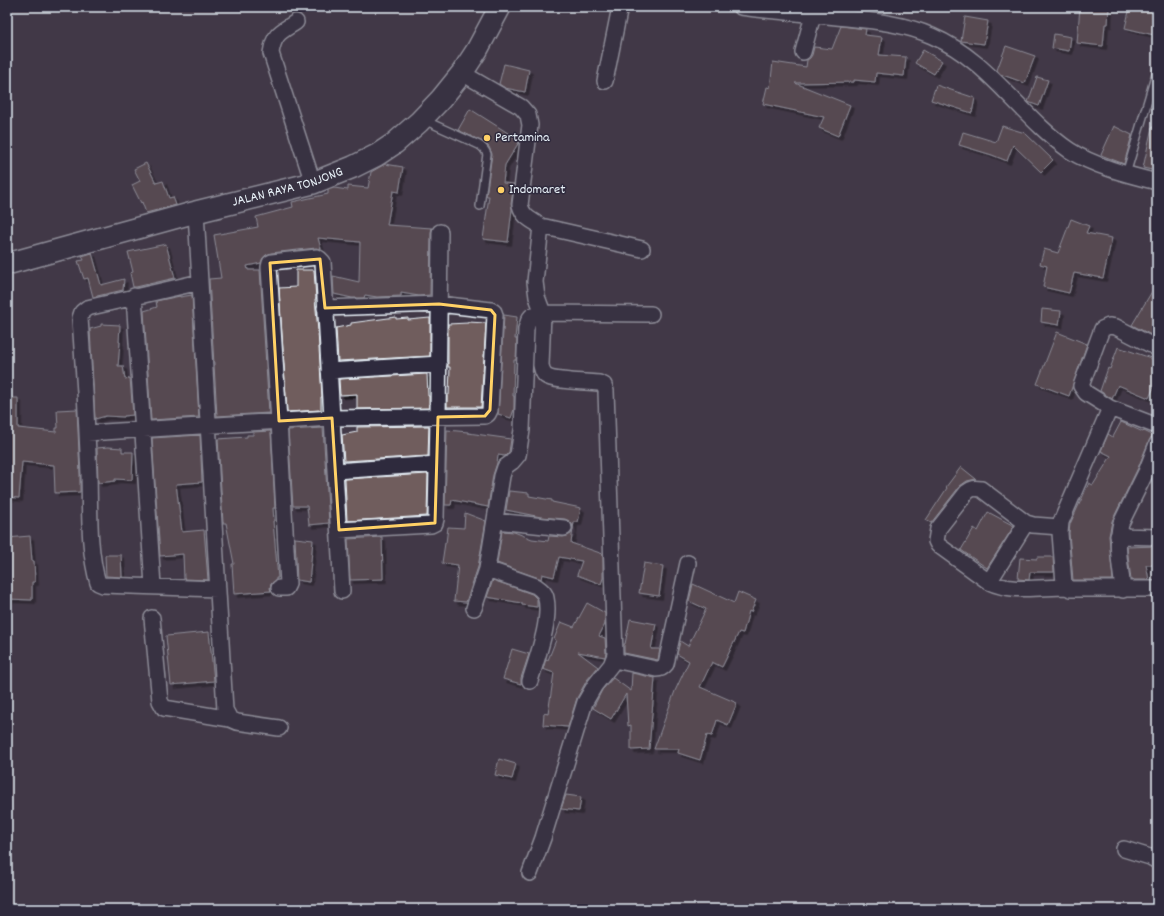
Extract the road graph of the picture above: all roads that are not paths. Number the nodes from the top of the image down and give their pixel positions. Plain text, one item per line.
1 (500, 7) edge
2 (620, 7) edge
3 (741, 7) edge
4 (820, 12) edge
5 (296, 22) dead end
6 (803, 52) dead end
7 (1157, 70) edge
8 (462, 74) junction
9 (604, 81) dead end
10 (422, 119) junction
11 (1126, 174) junction
12 (1157, 182) edge
13 (313, 184) junction
14 (480, 206) dead end
15 (196, 212) junction
16 (541, 226) junction
17 (440, 232) dead end
18 (642, 249) dead end
19 (7, 264) edge
20 (200, 282) junction
21 (134, 296) junction
22 (439, 304) junction
23 (326, 308) junction
24 (543, 313) junction
25 (651, 314) dead end
26 (1157, 348) edge
27 (439, 364) junction
28 (329, 371) junction
29 (1110, 408) junction
30 (438, 417) junction
31 (332, 418) junction
32 (279, 421) junction
33 (209, 426) junction
34 (1157, 426) edge
35 (142, 429) junction
36 (87, 433) junction
37 (1157, 444) edge
38 (437, 464) junction
39 (335, 471) junction
40 (1151, 474) edge
41 (495, 521) junction
42 (1026, 523) junction
43 (1060, 527) junction
44 (564, 528) dead end
45 (339, 530) junction
46 (1118, 536) junction
47 (1157, 537) edge
48 (688, 563) dead end
49 (487, 569) junction
50 (989, 582) junction
51 (153, 586) junction
52 (1066, 587) junction
53 (279, 588) dead end
54 (217, 589) junction
55 (1157, 589) edge
56 (1124, 590) junction
57 (342, 591) dead end
58 (474, 608) dead end
59 (152, 618) dead end
60 (614, 660) junction
61 (530, 681) dead end
62 (230, 719) junction
63 (279, 728) dead end
64 (1124, 849) dead end
65 (1157, 861) edge
66 (530, 873) dead end

1 - 8 main road, JALAN RAYA TONJONG
2 - 9 street
3 - 4 street
4 - 6 street
4 - 11 street
5 - 13 street
7 - 11 lane
8 - 10 main road, JALAN RAYA TONJONG
8 - 16 street
10 - 13 main road, JALAN RAYA TONJONG
10 - 14 lane
11 - 12 street
13 - 15 main road, JALAN RAYA TONJONG
15 - 19 main road, JALAN RAYA TONJONG
15 - 20 street
16 - 18 street
16 - 24 street
17 - 22 street
20 - 21 street
20 - 33 street
21 - 35 street
21 - 36 street
22 - 23 street
22 - 27 street
22 - 30 street
23 - 28 street
23 - 32 street
24 - 25 street
24 - 41 street
24 - 60 street
26 - 29 street
27 - 28 street
27 - 30 street
28 - 31 street
29 - 34 street
29 - 43 street
30 - 31 street
30 - 38 street
31 - 32 street
31 - 39 street
32 - 33 street
32 - 53 street
33 - 35 street
33 - 54 street
35 - 36 street
35 - 51 street
36 - 51 street
37 - 40 street
38 - 39 street
38 - 45 street
39 - 45 street
40 - 46 street
41 - 44 street
41 - 49 street
42 - 43 street
42 - 50 street
42 - 50 street
43 - 52 street
45 - 57 street
46 - 47 street
46 - 56 street
48 - 60 street
49 - 58 street
49 - 61 street
50 - 52 street
51 - 54 street
52 - 56 street
54 - 62 street
55 - 56 street
59 - 62 street
60 - 66 street
62 - 63 street
64 - 65 street

